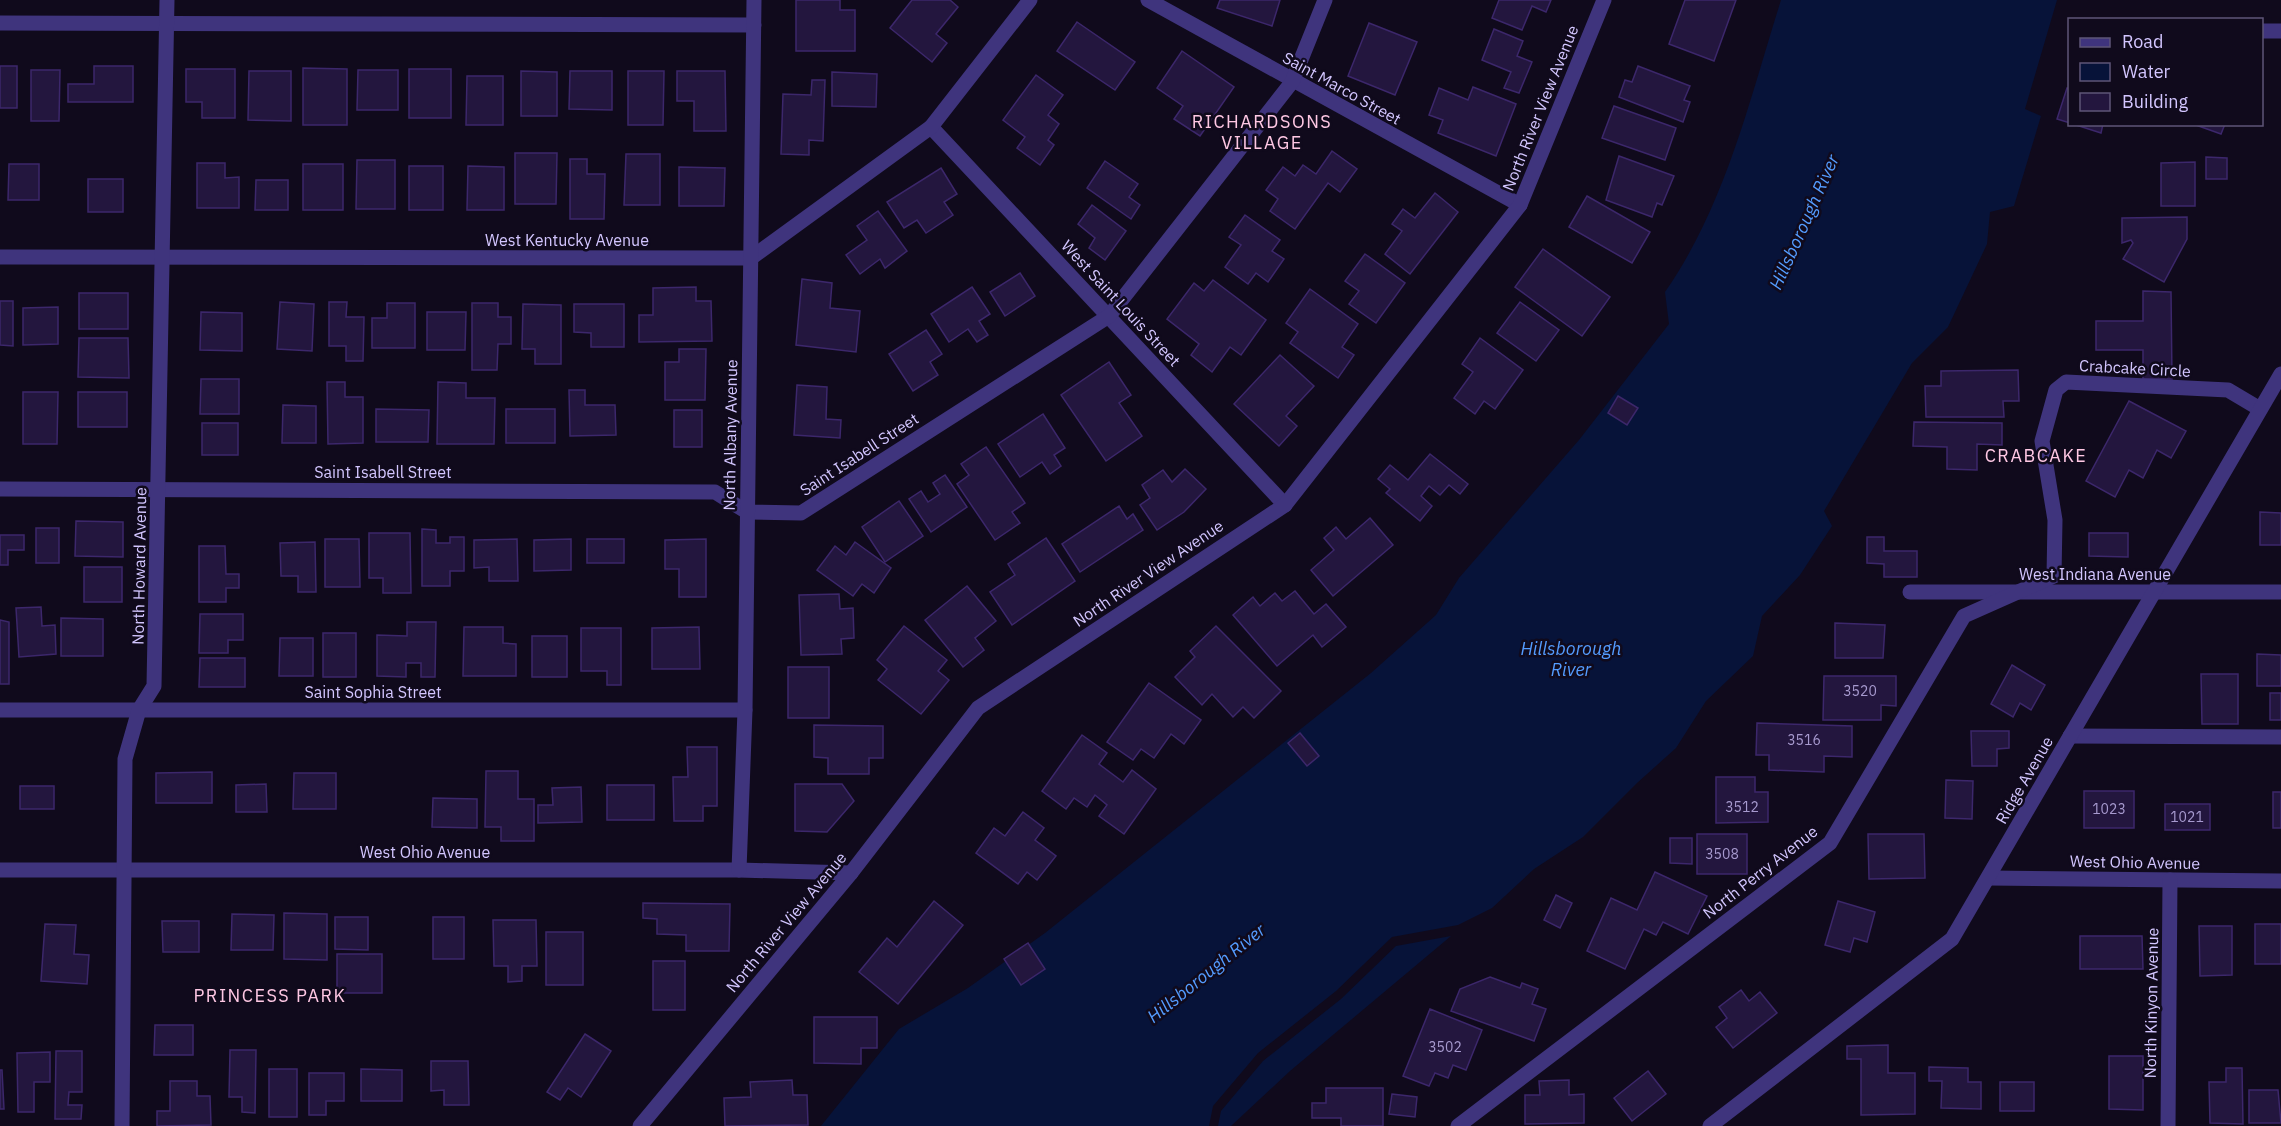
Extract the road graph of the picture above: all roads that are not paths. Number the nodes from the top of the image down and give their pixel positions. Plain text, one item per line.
1 (167, 0) edge
2 (754, 0) edge
3 (1030, 0) edge
4 (1148, 0) edge
5 (1325, 0) edge
6 (1604, 0) edge
7 (0, 23) edge
8 (167, 23) junction
9 (754, 25) junction
10 (2263, 31) edge
11 (2281, 31) edge
12 (1292, 82) junction
13 (931, 127) junction
14 (1520, 206) junction
15 (164, 256) junction
16 (0, 257) edge
17 (751, 258) junction
18 (1109, 316) junction
19 (2281, 374) edge
20 (2260, 410) junction
21 (0, 489) edge
22 (159, 489) junction
23 (1285, 505) junction
24 (747, 512) junction
25 (1910, 592) dead end
26 (2154, 592) junction
27 (2281, 592) edge
28 (2016, 593) junction
29 (0, 710) edge
30 (139, 710) junction
31 (745, 710) junction
32 (2070, 736) junction
33 (2281, 737) edge
34 (0, 870) edge
35 (123, 870) junction
36 (740, 870) junction
37 (851, 873) junction
38 (1988, 878) junction
39 (2170, 880) junction
40 (2281, 881) edge
41 (122, 1126) edge
42 (640, 1126) edge
43 (1458, 1126) edge
44 (1710, 1126) edge
45 (2168, 1126) edge

1 - 8 street, North Howard Avenue
2 - 9 street, North Albany Avenue
3 - 13 street
4 - 12 street, Saint Marco Street
5 - 12 street, Saint Isabell Street
6 - 14 street, North River View Avenue
7 - 8 street
8 - 9 street
8 - 15 street, North Howard Avenue
9 - 17 street, North Albany Avenue
10 - 11 street
12 - 14 street, Saint Marco Street
12 - 18 street, Saint Isabell Street
13 - 17 street
13 - 18 street, West Saint Louis Street
14 - 23 street, North River View Avenue
15 - 16 street, West Kentucky Avenue
15 - 17 street, West Kentucky Avenue
15 - 22 street, North Howard Avenue
17 - 24 street, North Albany Avenue
18 - 23 street, West Saint Louis Street
18 - 24 street, Saint Isabell Street
19 - 20 street, Ridge Avenue
20 - 26 street, Ridge Avenue
20 - 28 street, Crabcake Circle
21 - 22 street, Saint Isabell Street
22 - 24 street, Saint Isabell Street
22 - 30 street, North Howard Avenue
23 - 37 street, North River View Avenue
24 - 31 street, North Albany Avenue
25 - 28 street, West Indiana Avenue
26 - 27 street, West Indiana Avenue
26 - 28 street, West Indiana Avenue
26 - 32 street, Ridge Avenue
28 - 43 street, North Perry Avenue
29 - 30 street, Saint Sophia Street
30 - 31 street, Saint Sophia Street
30 - 35 street, North Howard Avenue
31 - 36 street, North Albany Avenue
32 - 33 street
32 - 38 street, Ridge Avenue
34 - 35 street, West Ohio Avenue
35 - 36 street, West Ohio Avenue
35 - 41 street, North Howard Avenue
36 - 37 street, West Ohio Avenue
37 - 42 street, North River View Avenue
38 - 39 street, West Ohio Avenue
38 - 44 street, Ridge Avenue
39 - 40 street, West Ohio Avenue
39 - 45 street, North Kinyon Avenue

